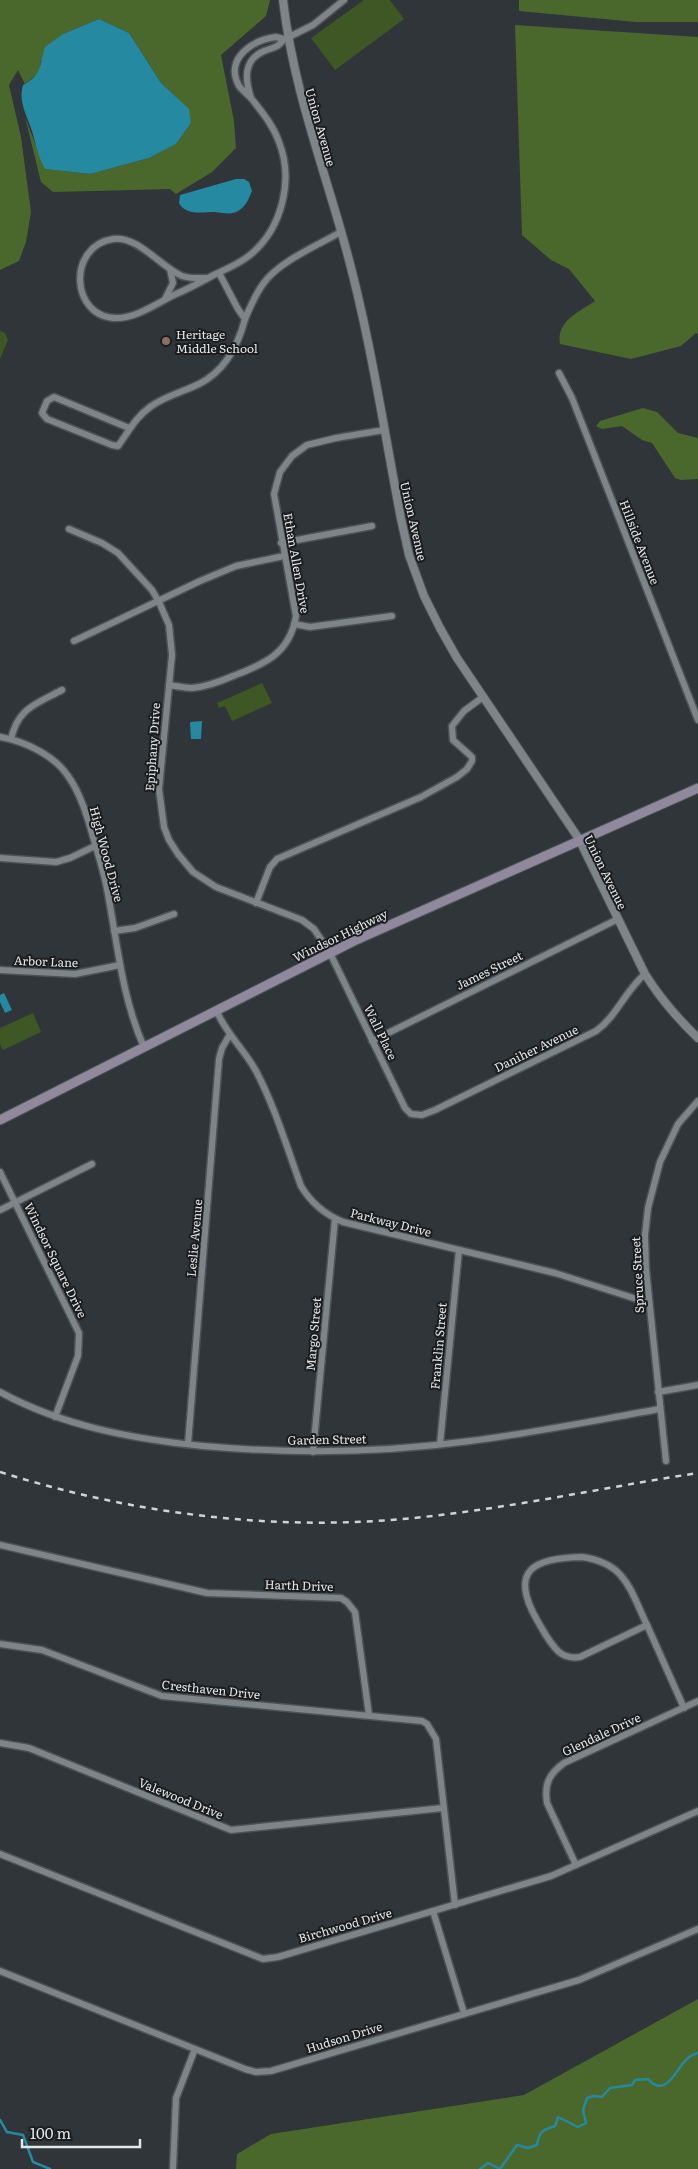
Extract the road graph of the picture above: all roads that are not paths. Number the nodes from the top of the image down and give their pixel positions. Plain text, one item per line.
1 (283, 0) edge
2 (344, 0) edge
3 (286, 39) junction
4 (250, 98) junction
5 (341, 232) junction
6 (169, 268) junction
7 (219, 273) junction
8 (208, 278) junction
9 (164, 300) junction
10 (245, 320) junction
11 (559, 373) dead end
12 (129, 428) junction
13 (384, 430) junction
14 (372, 526) dead end
15 (68, 529) dead end
16 (282, 543) junction
17 (284, 556) junction
18 (160, 602) junction
19 (392, 616) dead end
20 (294, 624) junction
21 (74, 641) dead end
22 (168, 685) junction
23 (62, 690) dead end
24 (483, 697) junction
25 (698, 720) edge
26 (0, 737) edge
27 (10, 739) junction
28 (698, 788) edge
29 (578, 839) junction
30 (95, 846) junction
31 (0, 858) edge
32 (256, 903) junction
33 (174, 914) dead end
34 (616, 920) junction
35 (114, 931) junction
36 (330, 953) junction
37 (120, 965) junction
38 (0, 970) edge
39 (645, 974) junction
40 (216, 1010) junction
41 (229, 1036) junction
42 (698, 1038) edge
43 (372, 1041) junction
44 (144, 1047) junction
45 (698, 1101) edge
46 (416, 1116) joint
47 (0, 1120) edge
48 (92, 1164) dead end
49 (0, 1172) edge
50 (15, 1202) junction
51 (0, 1210) edge
52 (335, 1219) junction
53 (459, 1250) junction
54 (649, 1304) junction
55 (698, 1386) edge
56 (0, 1392) edge
57 (658, 1392) junction
58 (660, 1408) junction
59 (55, 1417) junction
60 (188, 1444) junction
61 (440, 1444) junction
62 (313, 1452) junction
63 (666, 1460) dead end
64 (0, 1544) edge
65 (647, 1625) junction
66 (0, 1644) edge
67 (698, 1701) edge
68 (684, 1708) junction
69 (369, 1715) junction
70 (0, 1743) edge
71 (443, 1808) junction
72 (698, 1811) edge
73 (0, 1854) edge
74 (576, 1865) junction
75 (455, 1905) junction
76 (433, 1911) junction
77 (698, 1929) edge
78 (0, 1971) edge
79 (464, 2013) junction
80 (195, 2050) junction
81 (173, 2169) edge

1 - 3 street, Union Avenue
2 - 3 street
3 - 4 street
3 - 4 street
3 - 5 street, Union Avenue
4 - 7 street
5 - 10 street
5 - 13 street, Union Avenue
6 - 8 street
6 - 9 street
6 - 9 street
7 - 8 street
7 - 10 street
8 - 9 street
10 - 12 street
11 - 25 street, Hillside Avenue
12 - 12 street
13 - 16 street, Ethan Allen Drive
13 - 24 street, Union Avenue
14 - 16 street
15 - 18 street, Epiphany Drive
16 - 17 street, Ethan Allen Drive
17 - 18 street
17 - 20 street, Ethan Allen Drive
18 - 21 street
18 - 22 street, Epiphany Drive
19 - 20 street
20 - 22 street, Ethan Allen Drive
22 - 32 street, Epiphany Drive
23 - 27 street
24 - 29 street, Union Avenue
24 - 32 street
26 - 27 street, High Wood Drive
27 - 30 street, High Wood Drive
28 - 29 main road, Windsor Highway
29 - 34 street, Union Avenue
29 - 36 main road, Windsor Highway
30 - 31 street
30 - 35 street, High Wood Drive
32 - 36 street, Epiphany Drive
33 - 35 street
34 - 39 street, Union Avenue
34 - 43 street, James Street
35 - 37 street, High Wood Drive
36 - 40 main road, Windsor Highway
36 - 43 street, Wall Place
37 - 38 street, Arbor Lane
37 - 44 street, High Wood Drive
39 - 42 street, Union Avenue
39 - 46 street, Daniher Avenue
40 - 41 street, Parkway Drive
40 - 44 main road, Windsor Highway
41 - 52 street, Parkway Drive
41 - 60 street, Leslie Avenue
43 - 46 street, Wall Place
44 - 47 main road, Windsor Highway
45 - 54 street, Spruce Street
48 - 50 street
49 - 50 street, Windsor Square Drive
50 - 51 street
50 - 59 street, Windsor Square Drive
52 - 53 street, Parkway Drive
52 - 62 street, Margo Street
53 - 54 street, Parkway Drive
53 - 61 street, Franklin Street
54 - 57 street, Spruce Street
55 - 57 street
56 - 59 street, Garden Street
57 - 58 street, Spruce Street
58 - 61 street, Garden Street
58 - 63 street, Spruce Street
59 - 60 street, Garden Street
60 - 62 street, Garden Street
61 - 62 street, Garden Street
64 - 69 street, Harth Drive
65 - 65 street
65 - 68 street
66 - 69 street, Cresthaven Drive
67 - 68 street, Glendale Drive
68 - 74 street, Glendale Drive
69 - 71 street
70 - 71 street, Valewood Drive
71 - 75 street
72 - 74 street, Birchwood Drive
73 - 76 street, Birchwood Drive
74 - 75 street, Birchwood Drive
75 - 76 street, Birchwood Drive
76 - 79 street
77 - 79 street, Hudson Drive
78 - 80 street, Hudson Drive
79 - 80 street, Hudson Drive
80 - 81 street

